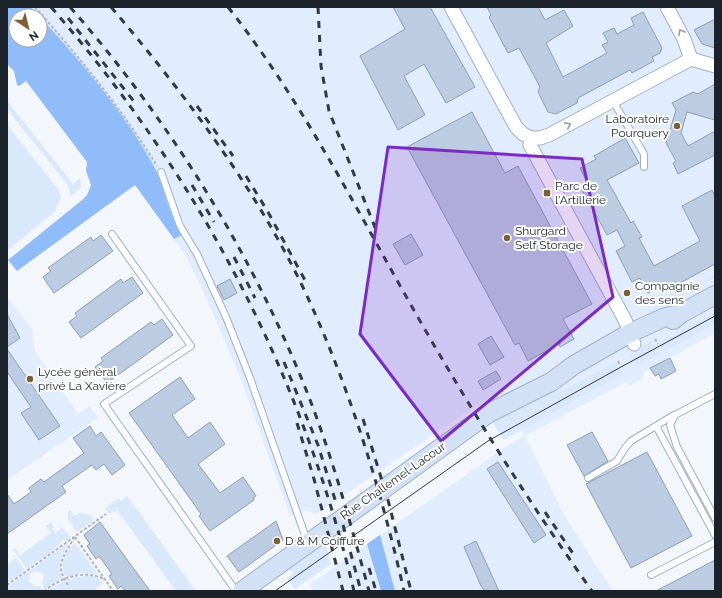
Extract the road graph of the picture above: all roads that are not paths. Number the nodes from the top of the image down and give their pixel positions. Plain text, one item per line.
1 (451, 7) edge
2 (667, 7) edge
3 (692, 59) junction
4 (715, 66) edge
5 (613, 101) junction
6 (531, 138) junction
7 (644, 167) dead end
8 (161, 172) road end
9 (112, 234) dead end
10 (715, 295) edge
11 (632, 338) junction
12 (715, 394) edge
13 (675, 415) junction
14 (656, 426) junction
15 (588, 478) dead end
16 (715, 518) edge
17 (715, 535) edge
18 (308, 542) junction
19 (715, 542) edge
20 (651, 575) dead end
21 (236, 591) edge
22 (242, 591) edge

1 - 6 street
3 -> 2 street
3 - 4 street
3 - 5 street
6 -> 5 street
5 - 7 lane
6 - 11 street
8 - 18 lane
9 - 21 lane
10 - 11 street, Rue Challemel-Lacour
11 - 18 street, Rue Challemel-Lacour
12 - 13 lane
13 - 14 lane
13 - 16 lane
14 - 15 lane
14 - 17 lane
18 - 22 street, Rue Challemel-Lacour
19 - 20 lane

